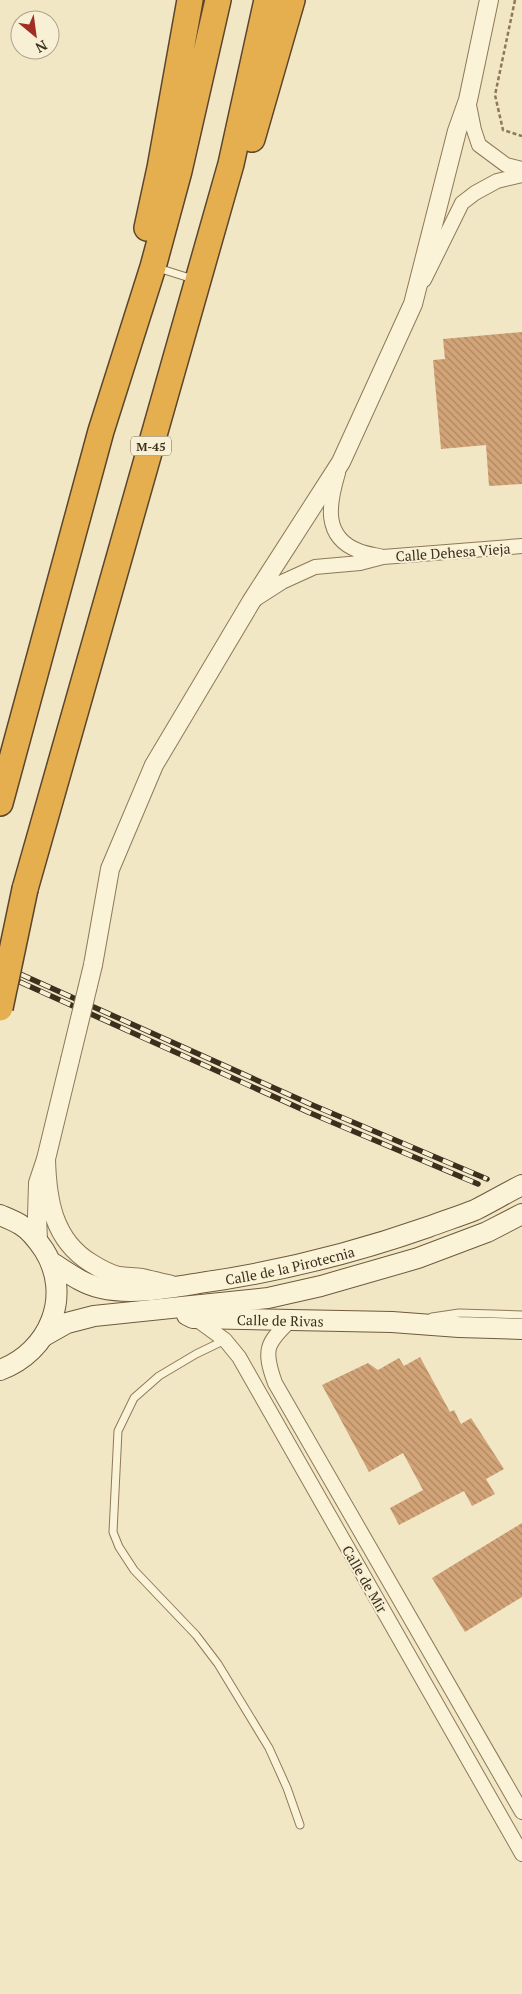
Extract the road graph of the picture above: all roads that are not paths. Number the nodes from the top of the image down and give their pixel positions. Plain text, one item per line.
1 (190, 0) edge
2 (218, 0) edge
3 (267, 0) edge
4 (292, 0) edge
5 (489, 0) edge
6 (468, 100) junction
7 (522, 169) edge
8 (522, 175) edge
9 (153, 267) junction
10 (198, 280) junction
11 (413, 304) junction
12 (101, 431) junction
13 (150, 448) junction
14 (341, 462) junction
15 (522, 546) edge
16 (383, 557) junction
17 (251, 602) junction
18 (0, 803) edge
19 (0, 1008) edge
20 (46, 1159) junction
21 (522, 1185) edge
22 (522, 1214) edge
23 (0, 1215) edge
24 (38, 1240) junction
25 (51, 1262) junction
26 (176, 1286) junction
27 (171, 1309) junction
28 (522, 1315) edge
29 (193, 1318) junction
30 (291, 1320) junction
31 (392, 1322) junction
32 (522, 1329) edge
33 (44, 1336) junction
34 (226, 1340) junction
35 (0, 1370) edge
36 (522, 1812) edge
37 (300, 1825) dead end
38 (518, 1837) edge
39 (522, 1854) edge

1 - 12 highway
2 - 9 highway
3 - 10 highway, M-45
4 - 13 highway
5 - 6 street
6 - 7 street
6 - 11 street
8 - 11 street
9 - 10 lane
9 - 12 highway
10 - 13 highway, M-45
11 - 14 street
12 - 18 highway
13 - 19 highway, M-45, bridge
14 - 16 street, Calle Dehesa Vieja
14 - 17 street
15 - 16 street, Calle Dehesa Vieja
16 - 17 street, Calle Dehesa Vieja
17 - 20 street, bridge
20 - 24 street
20 - 26 street
21 - 26 main road, Calle de la Pirotecnia
22 - 27 main road, Calle de la Pirotecnia
23 - 24 main road
24 - 25 main road
25 - 26 main road, Calle de la Pirotecnia
25 - 33 main road
27 - 29 main road, Calle de Rivas
27 - 33 main road, Calle de Rivas
28 - 31 lane
29 - 30 main road, Calle de Rivas
29 - 34 street, Calle de Mir
30 - 31 main road, Calle de Rivas
30 - 36 street, Calle de Mir
31 - 32 main road, Calle de Rivas
33 - 35 main road
34 - 37 lane
34 - 38 street, Calle de Mir
38 - 39 street, Calle de Mir

